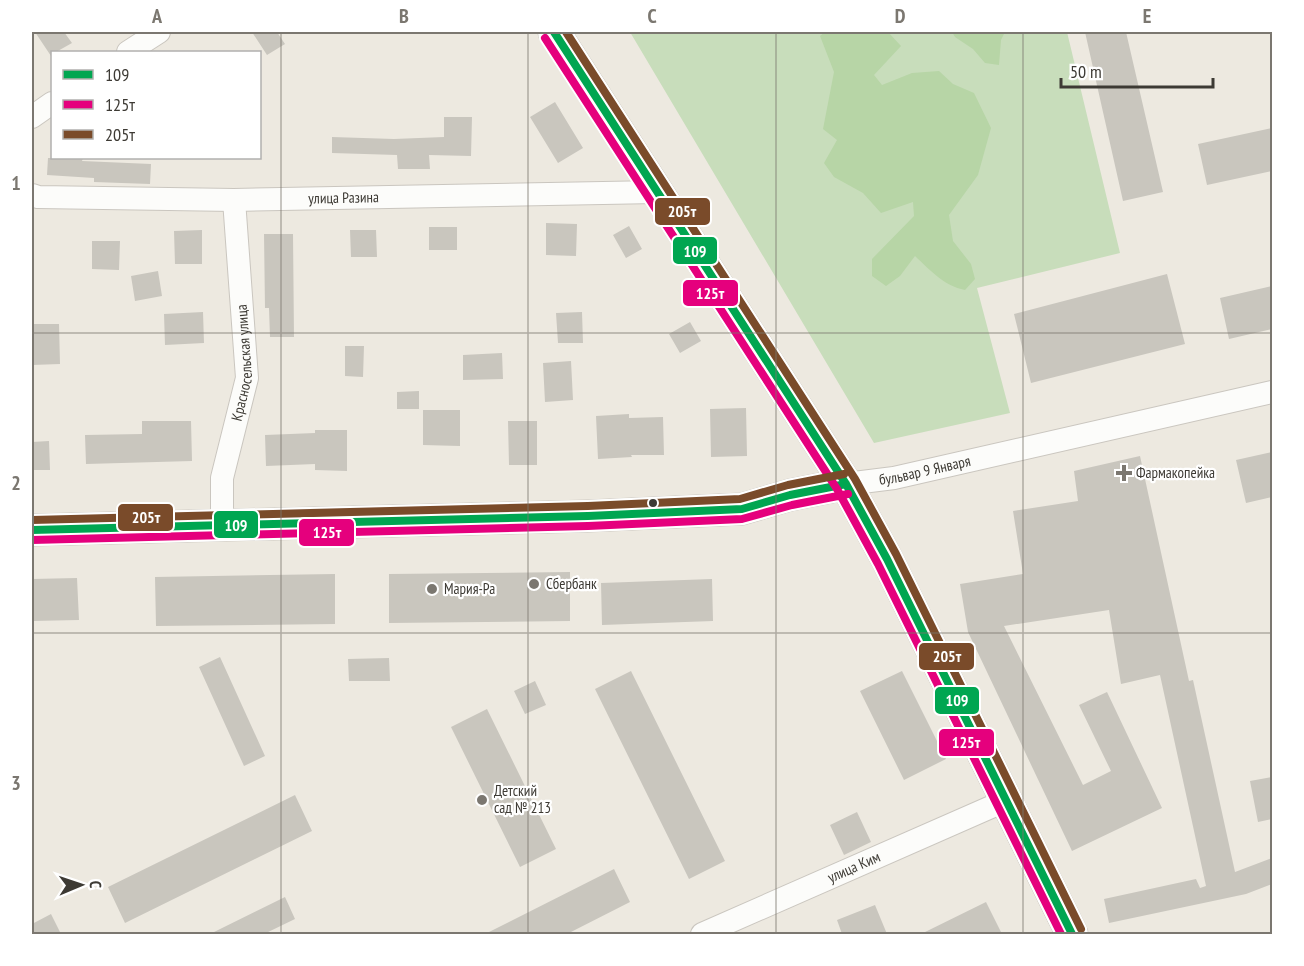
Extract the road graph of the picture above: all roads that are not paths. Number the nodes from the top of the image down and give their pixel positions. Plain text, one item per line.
1 (159, 32) edge
2 (554, 32) edge
3 (130, 51) edge
4 (51, 104) edge
5 (32, 117) edge
6 (657, 192) junction
7 (32, 195) edge
8 (234, 200) junction
9 (1272, 392) edge
10 (846, 484) junction
11 (222, 525) junction
12 (32, 530) edge
13 (1007, 800) junction
14 (702, 934) edge
15 (1072, 934) edge

1 - 3 street
2 - 6 main road
4 - 5 street
6 - 8 street, улица Разина
6 - 10 main road
7 - 8 street, улица Разина
8 - 11 street, Красносельская улица
9 - 10 street, бульвар 9 Января
10 - 11 main road, бульвар 9 Января
10 - 13 main road
11 - 12 main road, бульвар 9 Января
13 - 14 street, улица Ким
13 - 15 main road

